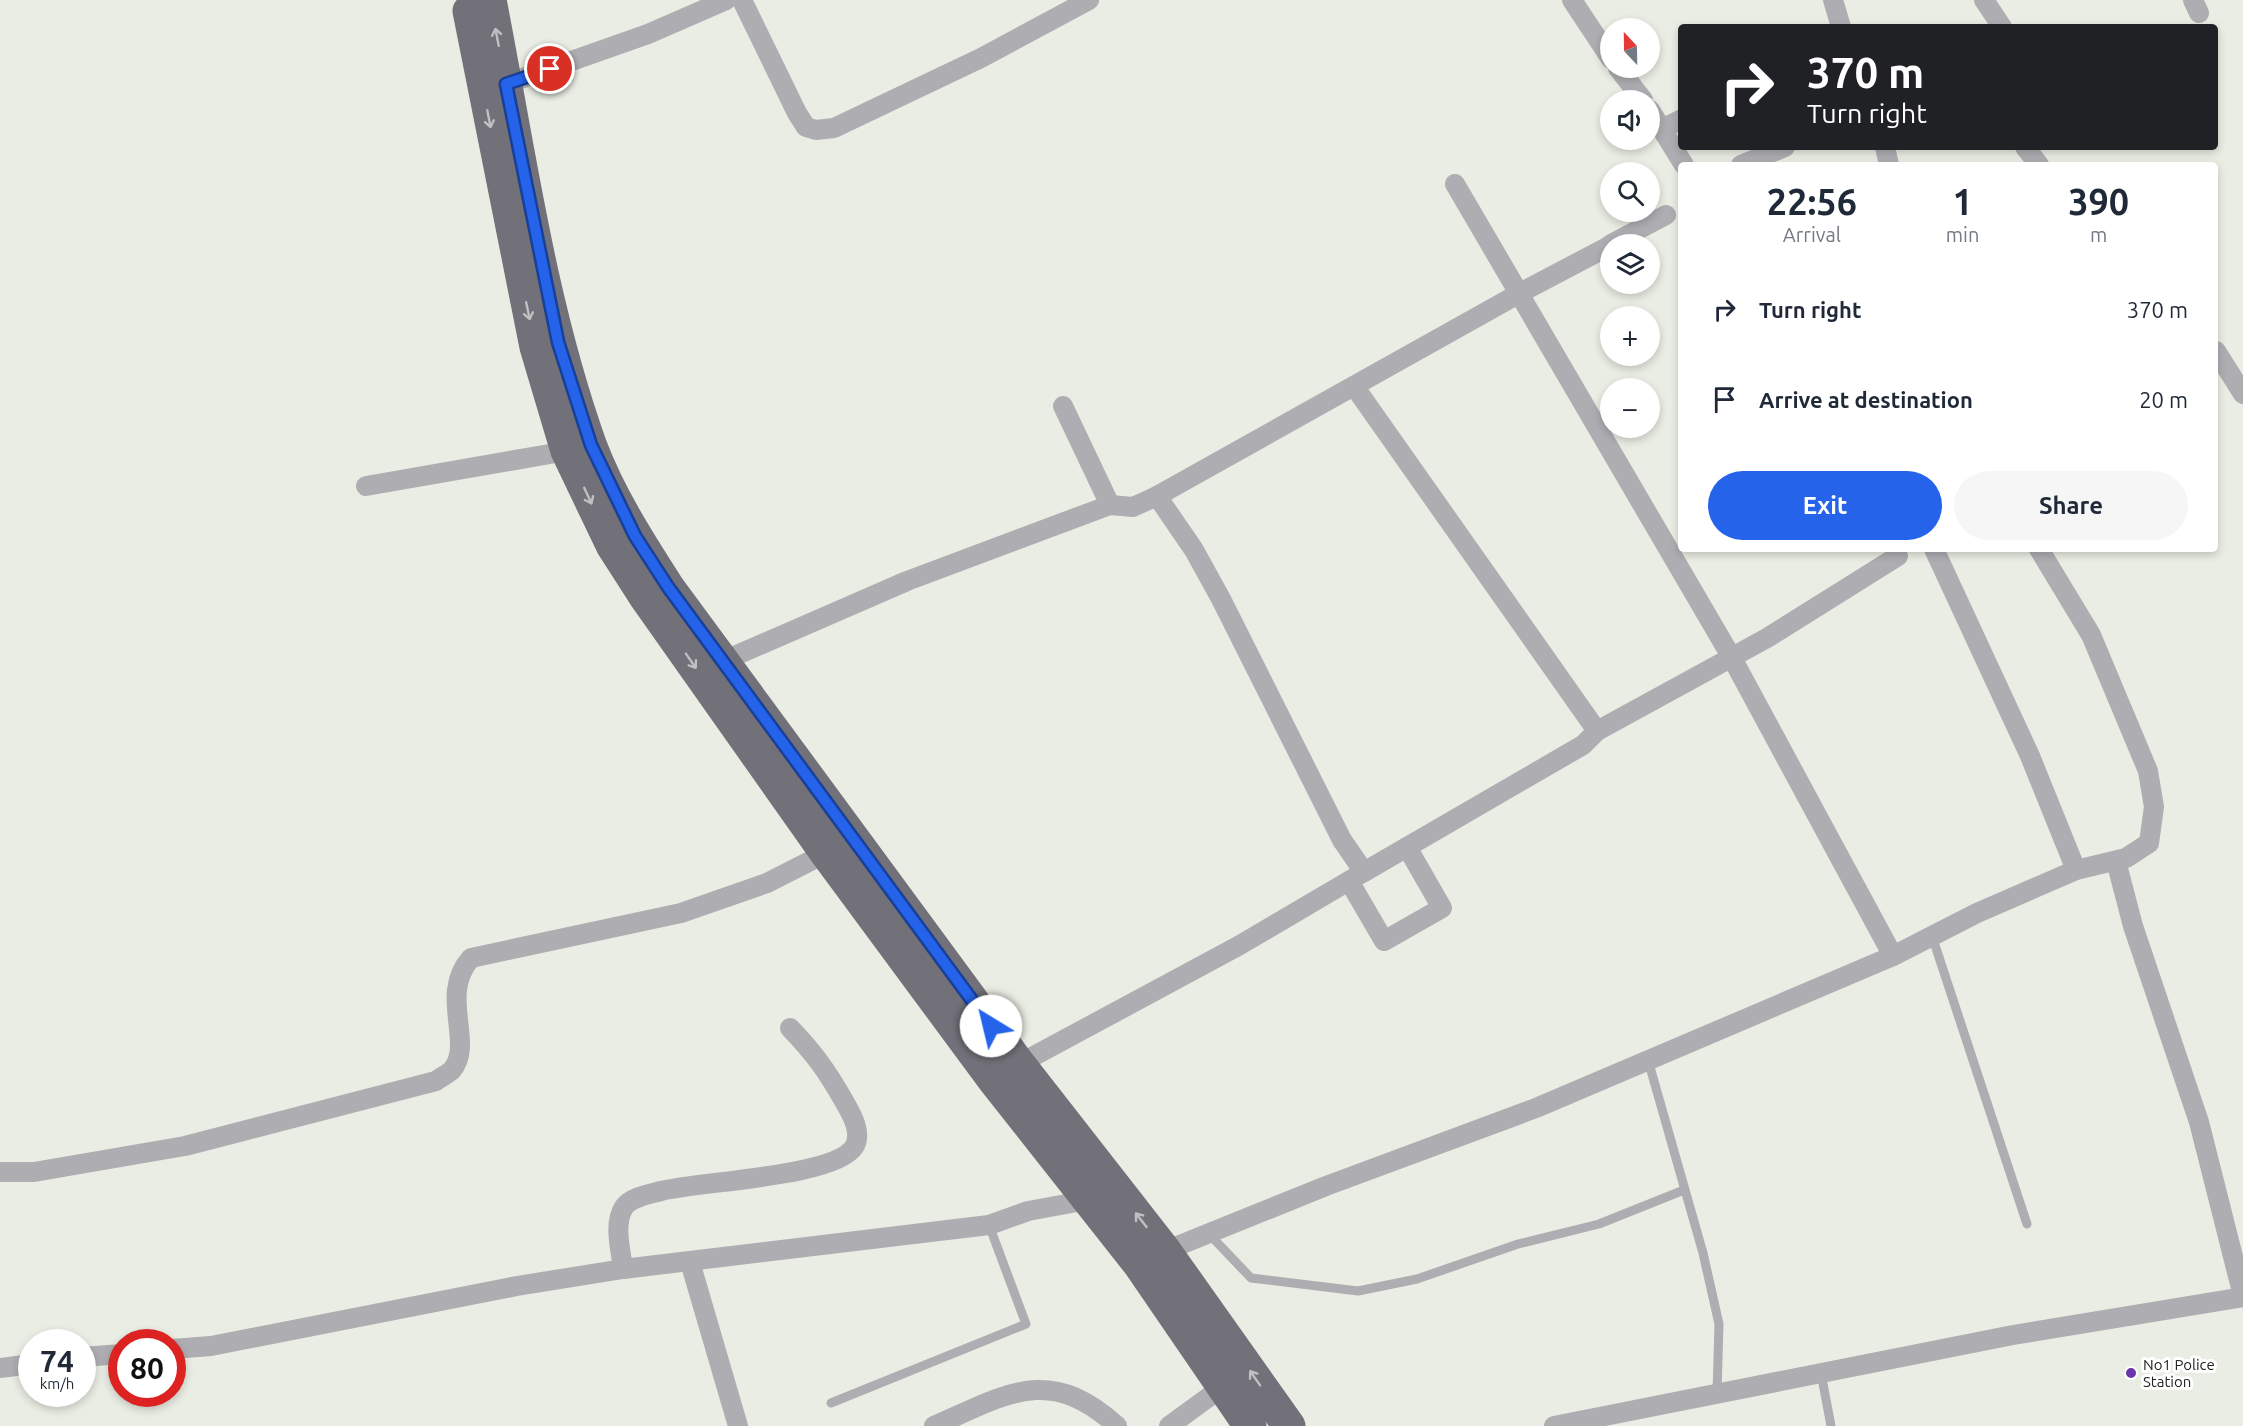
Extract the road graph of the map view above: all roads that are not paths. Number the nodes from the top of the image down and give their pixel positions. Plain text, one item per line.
1 (467, 0) edge
2 (490, 0) edge
3 (726, 0) edge
4 (742, 0) edge
5 (1089, 0) edge
6 (1572, 0) edge
7 (1833, 0) edge
8 (1984, 0) edge
9 (1840, 24) edge
10 (2000, 24) edge
11 (1600, 42) edge
12 (1626, 78) edge
13 (506, 84) junction
14 (1635, 90) edge
15 (1678, 121) edge
16 (1660, 126) edge
17 (1662, 129) junction
18 (1778, 150) edge
19 (2027, 150) edge
20 (1681, 162) edge
21 (1748, 162) edge
22 (2037, 162) edge
23 (1455, 184) dead end
24 (1666, 216) dead end
25 (1632, 234) edge
26 (1600, 251) edge
27 (1520, 293) junction
28 (2218, 354) edge
29 (1354, 386) junction
30 (2243, 394) edge
31 (1063, 406) dead end
32 (567, 451) junction
33 (366, 486) dead end
34 (1157, 496) junction
35 (1110, 505) junction
36 (1935, 552) edge
37 (2041, 552) edge
38 (1898, 556) dead end
39 (1732, 658) junction
40 (723, 661) junction
41 (1597, 731) junction
42 (1407, 848) junction
43 (826, 853) junction
44 (2116, 861) junction
45 (2076, 870) junction
46 (1356, 877) junction
47 (1932, 936) junction
48 (1893, 956) junction
49 (790, 1028) dead end
50 (1648, 1059) junction
51 (1019, 1064) junction
52 (0, 1172) edge
53 (1684, 1190) junction
54 (1088, 1200) junction
55 (2027, 1224) dead end
56 (989, 1225) junction
57 (1209, 1234) junction
58 (1165, 1251) junction
59 (690, 1262) junction
60 (623, 1269) junction
61 (2243, 1296) edge
62 (186, 1348) edge
63 (18, 1366) edge
64 (0, 1368) edge
65 (1821, 1373) junction
66 (1224, 1386) junction
67 (1718, 1394) junction
68 (831, 1403) dead end
69 (1564, 1425) edge
70 (738, 1426) edge
71 (933, 1426) edge
72 (1117, 1426) edge
73 (1169, 1426) edge
74 (1250, 1426) edge
75 (1288, 1426) edge
76 (1831, 1426) edge

1 -> 32 highway
13 -> 2 highway
3 - 13 street
4 - 5 street
6 - 11 street
7 - 9 street
8 - 10 street
12 - 14 street
13 - 40 highway
15 - 17 street
16 - 17 street
17 - 20 street
18 - 21 street
19 - 22 street
23 - 27 street
24 - 25 street
26 - 27 street
27 - 29 street
27 - 39 street
28 - 30 street
29 - 34 street
29 - 41 street
31 - 35 street
32 - 33 street
32 -> 43 highway
34 - 35 street
34 - 46 street
35 - 40 street
36 - 45 street
37 - 44 street
38 - 39 street
39 - 41 street
39 - 48 street
40 - 51 highway
41 - 42 street
42 - 46 street
42 - 46 street
43 - 52 street
43 - 54 highway
44 - 45 street
44 - 61 street
45 - 47 street
46 - 51 street
47 - 48 street
47 - 55 lane
48 - 50 street
49 - 60 street
50 - 53 lane
50 - 57 street
58 -> 51 highway
53 - 57 lane
53 - 67 lane
54 - 56 street
54 - 66 highway
56 - 59 street
56 - 68 lane
57 - 58 street
75 -> 58 highway
59 - 60 street
59 - 70 street
60 - 62 street
61 - 65 street
63 - 64 street
65 - 67 street
65 - 76 lane
66 - 73 street
66 - 74 highway
67 - 69 street
71 - 72 street

